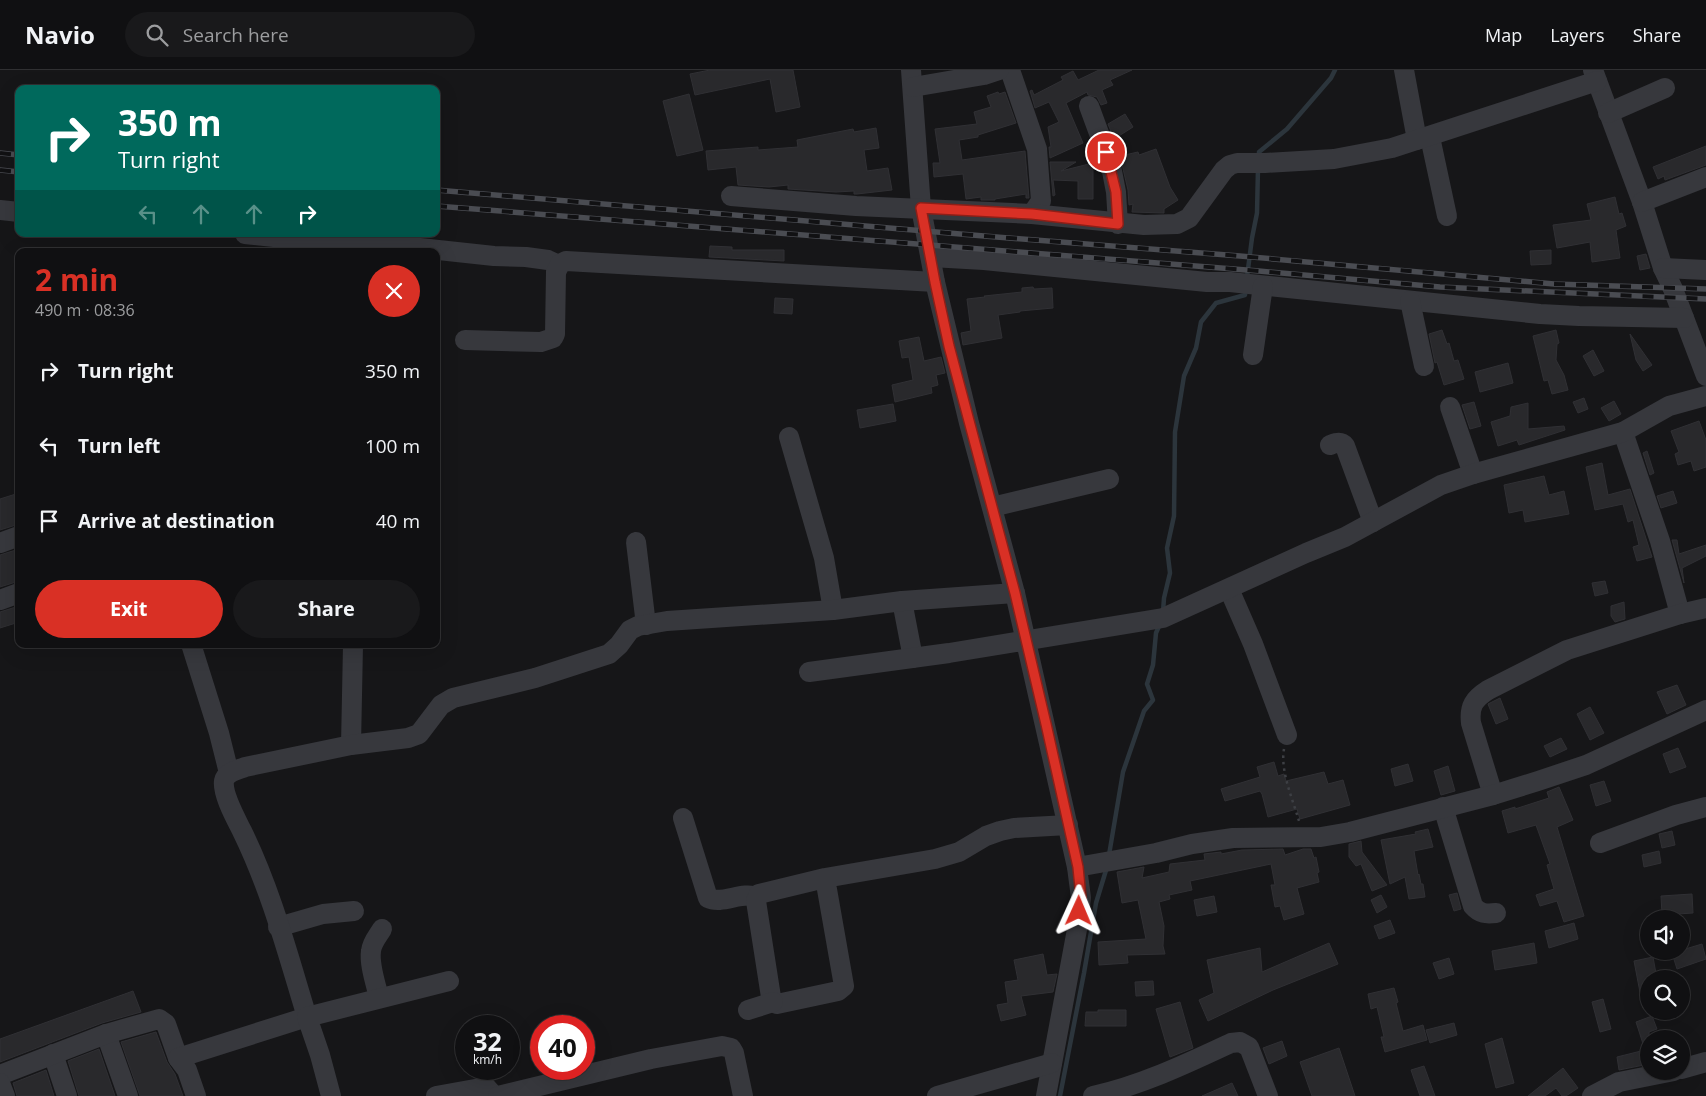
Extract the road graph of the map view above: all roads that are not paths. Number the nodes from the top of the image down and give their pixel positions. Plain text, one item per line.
1 (999, 70) edge
2 (1010, 70) edge
3 (1404, 70) edge
4 (1595, 76) edge
5 (912, 78) edge
6 (1665, 88) dead end
7 (1089, 106) dead end
8 (1608, 113) junction
9 (1424, 138) junction
10 (1706, 177) edge
11 (731, 196) dead end
12 (1642, 202) junction
13 (921, 208) junction
14 (0, 210) edge
15 (15, 212) edge
16 (1032, 214) junction
17 (1446, 216) dead end
18 (1118, 224) junction
19 (274, 237) edge
20 (420, 248) edge
21 (440, 250) edge
22 (931, 257) junction
23 (559, 265) junction
24 (1663, 268) junction
25 (1706, 270) edge
26 (935, 282) junction
27 (1260, 286) junction
28 (1410, 301) junction
29 (1684, 318) junction
30 (466, 340) dead end
31 (1253, 355) dead end
32 (1424, 366) dead end
33 (1706, 376) edge
34 (1706, 396) edge
35 (1450, 407) dead end
36 (1623, 432) junction
37 (789, 437) dead end
38 (1330, 445) dead end
39 (1473, 474) junction
40 (1109, 480) dead end
41 (992, 507) junction
42 (1373, 522) junction
43 (15, 538) edge
44 (636, 542) dead end
45 (0, 544) edge
46 (1229, 589) junction
47 (1015, 593) junction
48 (15, 594) edge
49 (0, 600) edge
50 (902, 601) junction
51 (1706, 608) edge
52 (833, 610) junction
53 (1680, 614) junction
54 (646, 625) junction
55 (1026, 639) junction
56 (192, 648) edge
57 (353, 648) edge
58 (913, 658) junction
59 (808, 672) dead end
60 (1706, 710) edge
61 (1287, 736) road end
62 (351, 745) junction
63 (229, 773) junction
64 (1493, 795) junction
65 (1706, 807) edge
66 (1443, 808) junction
67 (683, 818) dead end
68 (1068, 826) junction
69 (1600, 843) dead end
70 (1096, 863) junction
71 (825, 878) junction
72 (757, 897) junction
73 (354, 911) dead end
74 (1496, 913) dead end
75 (278, 927) junction
76 (382, 929) dead end
77 (449, 981) dead end
78 (379, 998) junction
79 (773, 1002) junction
80 (748, 1010) dead end
81 (307, 1017) junction
82 (106, 1034) junction
83 (53, 1054) junction
84 (178, 1058) junction
85 (1052, 1062) junction
86 (1706, 1062) edge
87 (1690, 1066) edge
88 (0, 1075) edge
89 (1640, 1078) edge
90 (0, 1083) edge
91 (5, 1096) edge
92 (67, 1096) edge
93 (128, 1096) edge
94 (196, 1096) edge
95 (331, 1096) edge
96 (426, 1096) edge
97 (436, 1096) edge
98 (494, 1096) edge
99 (498, 1096) edge
100 (743, 1096) edge
101 (937, 1096) edge
102 (1046, 1096) edge
103 (1093, 1096) edge
104 (1268, 1096) edge
105 (1592, 1096) edge

1 - 5 street
2 - 16 street
3 - 9 street
4 - 8 street
4 - 9 street
5 - 13 street
6 - 8 street
7 - 18 street
8 - 12 street
9 - 17 street
9 - 18 street
10 - 12 street
11 - 13 street
12 - 24 street
13 - 16 street
13 - 22 street
14 - 15 street
16 - 18 street
19 - 20 street
21 - 23 street
22 - 26 street
22 - 27 street
23 - 26 street
23 - 30 street
24 - 25 street
24 - 29 street
26 - 41 street
27 - 28 street
27 - 31 street
28 - 29 street
28 - 32 street
29 - 33 street
34 - 36 street
35 - 39 street
36 - 39 street
36 - 53 street
37 - 52 street
38 - 42 street
39 - 42 street
40 - 41 street
41 - 47 street
42 - 46 street
43 - 45 street
44 - 54 street
46 - 55 street
46 - 61 street
47 - 50 street
47 - 55 street
48 - 49 street
50 - 52 street
50 - 58 street
51 - 53 street
52 - 54 street
53 - 64 street
54 - 62 street
55 - 58 street
55 - 68 street
56 - 63 street
57 - 62 street
58 - 59 street
60 - 64 street
62 - 63 street
63 - 75 street
64 - 66 street
65 - 69 street
66 - 70 street
66 - 74 street
67 - 72 street
68 - 70 street
68 - 71 street
70 - 85 street
71 - 72 street
71 - 79 street
72 - 79 street
73 - 75 street
75 - 81 street
76 - 78 street
77 - 78 street
78 - 81 street
79 - 80 street
81 - 84 street
81 - 95 street
82 - 83 street
82 - 84 street
82 - 93 street
83 - 88 street
83 - 92 street
84 - 94 street
85 - 101 street
85 - 102 street
86 - 87 street
89 - 105 street
90 - 91 street
96 - 97 street
97 - 98 street
99 - 100 street
103 - 104 street

